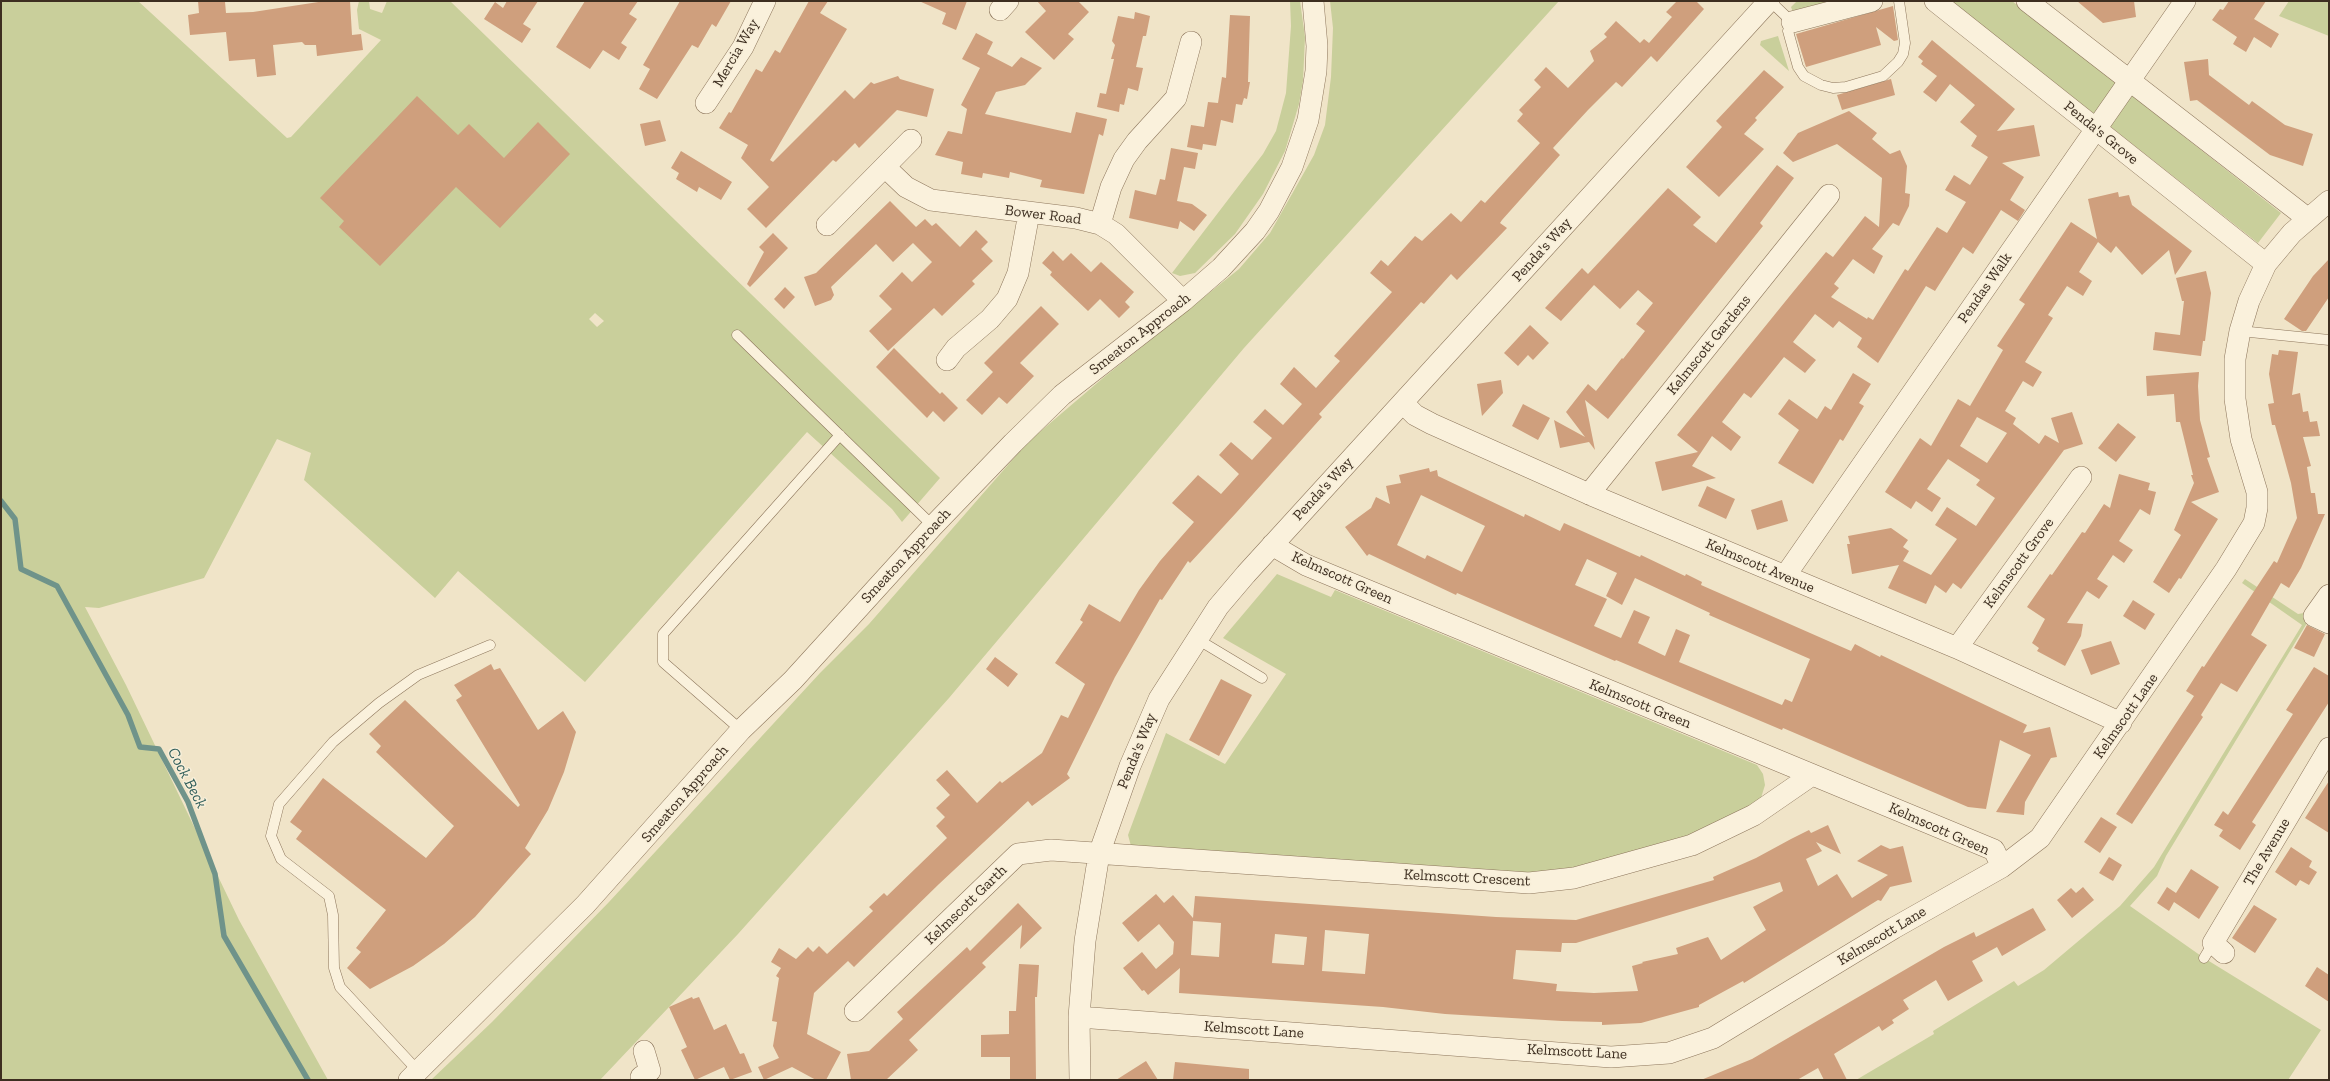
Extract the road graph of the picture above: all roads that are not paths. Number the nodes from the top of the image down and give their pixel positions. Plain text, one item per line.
1 (765, 1) edge
2 (1313, 1) edge
3 (1770, 1) edge
4 (1872, 1) edge
5 (1899, 1) edge
6 (1935, 1) edge
7 (2027, 1) edge
8 (2185, 1) edge
9 (1792, 22) junction
10 (1192, 42) dead end
11 (2129, 81) junction
12 (706, 104) dead end
13 (2096, 129) junction
14 (910, 140) dead end
15 (884, 167) junction
16 (1829, 196) dead end
17 (2329, 201) edge
18 (1029, 213) junction
19 (2307, 218) junction
20 (1100, 224) junction
21 (827, 225) dead end
22 (2266, 264) junction
23 (1183, 301) junction
24 (2240, 331) junction
25 (737, 335) dead end
26 (2329, 340) edge
27 (947, 360) dead end
28 (1403, 403) junction
29 (840, 436) junction
30 (2081, 477) dead end
31 (1589, 494) junction
32 (933, 526) junction
33 (1272, 545) junction
34 (1785, 576) junction
35 (2329, 595) edge
36 (2322, 619) edge
37 (1197, 639) junction
38 (490, 645) dead end
39 (1957, 648) junction
40 (1262, 678) dead end
41 (2121, 723) junction
42 (741, 730) junction
43 (2329, 748) edge
44 (1812, 775) junction
45 (1099, 854) junction
46 (2002, 867) junction
47 (2213, 951) dead end
48 (855, 1011) dead end
49 (1079, 1017) junction
50 (644, 1051) dead end
51 (413, 1076) edge
52 (648, 1076) edge
53 (1080, 1080) edge

1 - 12 street, Mercia Way
2 - 23 street, Smeaton Approach
3 - 9 lane, Penda's Way
3 - 28 street, Penda's Way
4 - 9 street
5 - 9 lane
6 - 13 street, Penda's Grove
7 - 11 street
8 - 11 street, Pendas Walk
10 - 20 street
11 - 13 street, Pendas Walk
11 - 19 street
13 - 22 street, Penda's Grove
13 - 34 street, Pendas Walk
14 - 15 street
15 - 18 street, Bower Road
15 - 21 street
16 - 31 street, Kelmscott Gardens
17 - 19 street, Kelmscott Lane
18 - 20 street, Bower Road
18 - 27 street
19 - 22 street, Kelmscott Lane
20 - 23 street, Bower Road
22 - 24 street, Kelmscott Lane
23 - 32 street, Smeaton Approach
24 - 26 lane
24 - 41 street, Kelmscott Lane
25 - 29 lane
28 - 31 street, Kelmscott Avenue
28 - 33 street, Penda's Way
29 - 32 lane
29 - 42 lane
30 - 39 street, Kelmscott Grove
31 - 34 street, Kelmscott Avenue
32 - 42 street, Smeaton Approach
33 - 37 street, Penda's Way
33 - 44 street, Kelmscott Green
34 - 39 street, Kelmscott Avenue
35 - 36 street
37 - 40 lane
37 - 45 street, Penda's Way
38 - 51 lane
39 - 41 street, Kelmscott Avenue
41 - 46 street, Kelmscott Lane
42 - 51 street, Smeaton Approach
43 - 47 street, The Avenue
44 - 45 street, Kelmscott Crescent
44 - 46 street, Kelmscott Green
45 - 48 street, Kelmscott Garth
45 - 49 street, Penda's Way
46 - 49 street, Kelmscott Lane
49 - 53 street, Penda's Way
50 - 52 street

